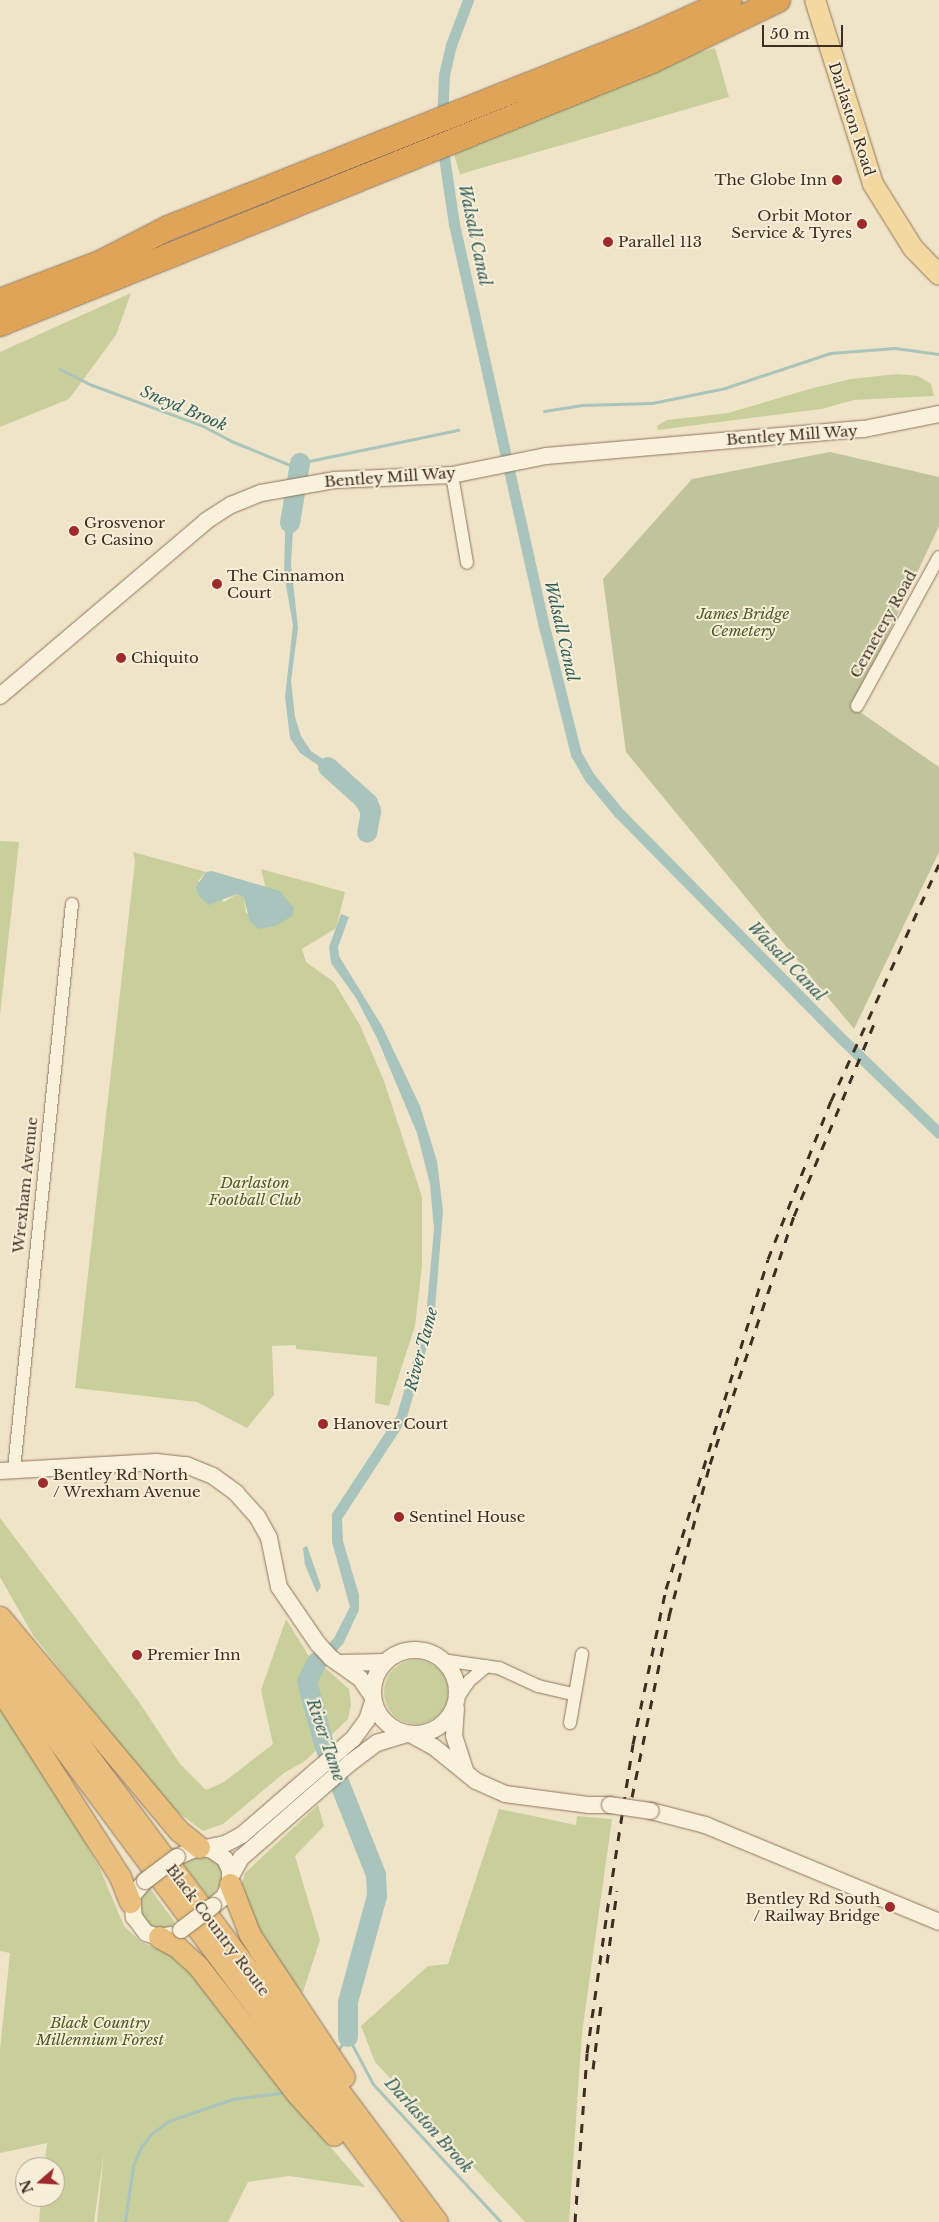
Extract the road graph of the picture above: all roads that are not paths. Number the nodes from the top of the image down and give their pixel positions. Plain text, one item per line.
1 (778, 0) edge
2 (815, 0) edge
3 (729, 9) edge
4 (105, 271) junction
5 (939, 274) edge
6 (0, 293) edge
7 (0, 302) edge
8 (0, 324) edge
9 (0, 332) edge
10 (939, 414) edge
11 (452, 475) junction
12 (939, 557) edge
13 (467, 563) dead end
14 (0, 696) edge
15 (857, 706) dead end
16 (72, 904) dead end
17 (7, 1470) edge
18 (0, 1617) edge
19 (0, 1638) edge
20 (582, 1654) dead end
21 (442, 1660) junction
22 (339, 1662) junction
23 (385, 1662) junction
24 (0, 1663) edge
25 (487, 1666) junction
26 (0, 1689) edge
27 (574, 1694) junction
28 (373, 1700) junction
29 (457, 1700) junction
30 (570, 1723) dead end
31 (409, 1735) junction
32 (467, 1774) junction
33 (202, 1847) junction
34 (230, 1880) junction
35 (130, 1902) junction
36 (939, 1922) edge
37 (159, 1937) junction
38 (411, 2187) junction
39 (415, 2222) edge
40 (437, 2222) edge

1 - 3 highway
2 - 5 main road, Darlaston Road
3 - 4 highway
3 - 4 highway
4 - 6 highway
4 - 7 highway
4 - 8 highway
4 - 9 highway
10 - 11 street, Bentley Mill Way
11 - 13 street
11 - 14 street, Bentley Mill Way
12 - 15 street, Cemetery Road
16 - 17 street, Wrexham Avenue
17 - 22 street
18 - 33 highway
19 - 38 highway, Black Country Route
20 - 27 street
21 - 23 street
21 - 25 street
21 - 29 street
22 - 23 street
22 - 28 street
23 - 28 street
24 - 39 highway, Black Country Route
25 - 27 street
25 - 29 street
26 - 35 highway
27 - 30 street
28 - 31 street
28 - 33 street
29 - 31 street
29 - 32 street
31 - 32 street
31 - 34 street
32 - 36 street, bridge
33 - 34 street
33 - 35 street, bridge
34 - 37 street, bridge
34 - 38 highway
35 - 37 street
37 - 39 highway
38 - 40 highway, Black Country Route

